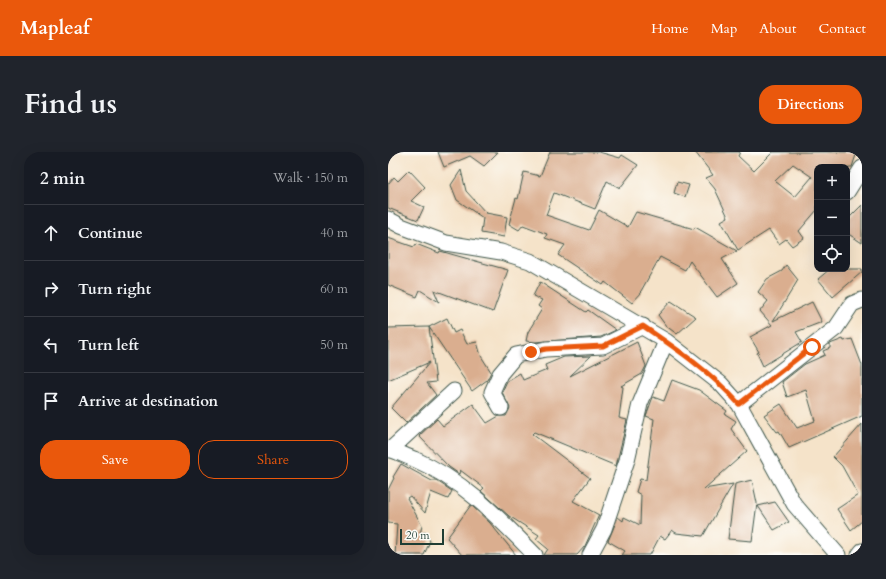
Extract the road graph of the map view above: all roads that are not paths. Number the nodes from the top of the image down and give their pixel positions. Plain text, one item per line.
1 (862, 168) edge
2 (850, 187) edge
3 (388, 219) edge
4 (862, 300) edge
5 (643, 326) junction
6 (666, 341) junction
7 (454, 391) dead end
8 (739, 404) junction
9 (501, 408) dead end
10 (389, 449) edge
11 (862, 551) edge
12 (535, 555) edge
13 (590, 555) edge
14 (838, 555) edge
15 (859, 555) edge

1 - 2 street
3 - 5 street
4 - 8 street
5 - 6 street
5 - 9 street
6 - 8 street
6 - 13 street
7 - 10 street
8 - 14 street
10 - 12 street
11 - 15 street

